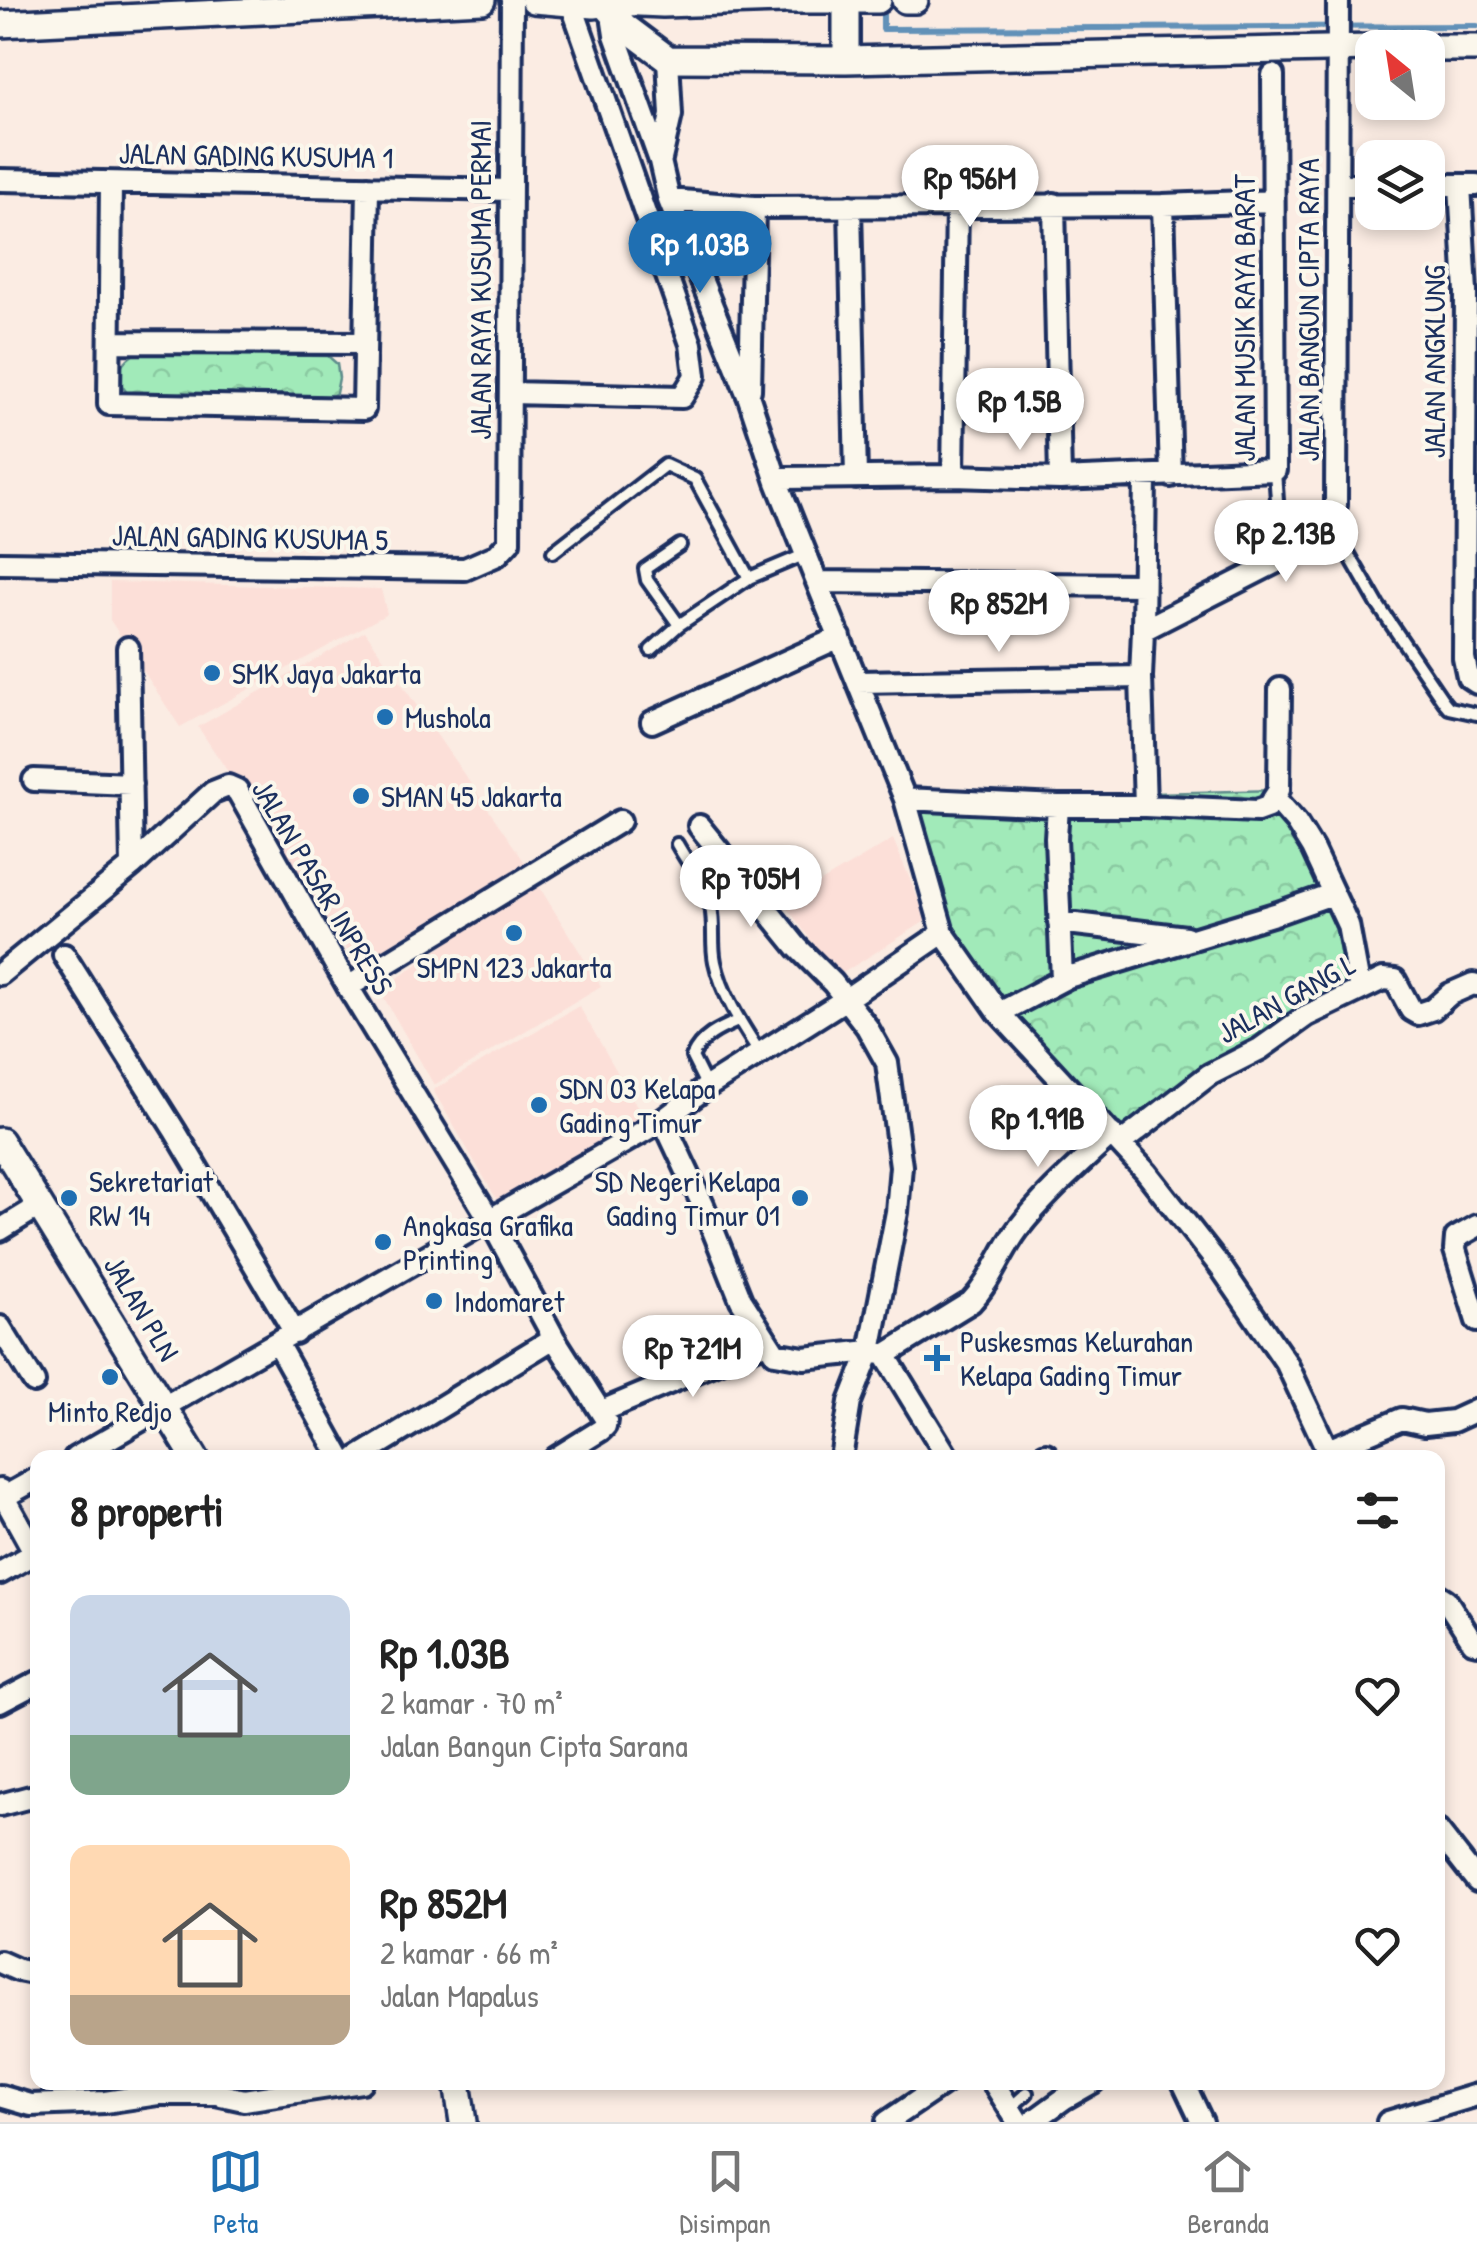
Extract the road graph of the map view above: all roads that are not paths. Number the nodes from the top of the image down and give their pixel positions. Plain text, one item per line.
1 (482, 0) edge
2 (512, 0) edge
3 (534, 0) edge
4 (787, 0) edge
5 (846, 0) edge
6 (858, 0) edge
7 (878, 0) edge
8 (1338, 0) edge
9 (571, 2) junction
10 (612, 8) edge
11 (0, 24) edge
12 (1338, 44) junction
13 (1355, 46) edge
14 (1445, 48) edge
15 (1477, 48) edge
16 (668, 58) junction
17 (846, 60) junction
18 (1273, 75) dead end
19 (660, 162) junction
20 (0, 180) edge
21 (111, 183) junction
22 (1339, 185) junction
23 (1355, 185) edge
24 (1469, 185) edge
25 (368, 187) junction
26 (511, 190) junction
27 (668, 200) junction
28 (1273, 200) junction
29 (1054, 204) junction
30 (957, 205) junction
31 (1164, 205) junction
32 (850, 206) junction
33 (754, 207) junction
34 (1471, 292) edge
35 (111, 342) junction
36 (366, 343) junction
37 (1471, 382) edge
38 (510, 393) junction
39 (749, 398) junction
40 (1275, 470) junction
41 (953, 476) junction
42 (1145, 476) junction
43 (1171, 476) junction
44 (856, 478) junction
45 (1060, 478) junction
46 (777, 482) junction
47 (1330, 523) junction
48 (680, 545) dead end
49 (553, 552) dead end
50 (806, 554) junction
51 (497, 556) joint
52 (1281, 560) junction
53 (0, 563) edge
54 (749, 578) junction
55 (817, 582) junction
56 (1143, 585) junction
57 (678, 625) junction
58 (1143, 630) junction
59 (840, 637) junction
60 (128, 648) dead end
61 (651, 650) dead end
62 (1141, 677) junction
63 (858, 682) junction
64 (1477, 683) edge
65 (1280, 688) dead end
66 (1477, 714) edge
67 (652, 722) dead end
68 (34, 780) dead end
69 (131, 784) junction
70 (905, 798) junction
71 (1276, 798) junction
72 (1058, 806) junction
73 (1145, 806) junction
74 (620, 821) dead end
75 (699, 826) dead end
76 (677, 844) dead end
77 (132, 866) junction
78 (1332, 894) junction
79 (1058, 922) junction
80 (944, 934) junction
81 (1195, 938) junction
82 (64, 955) dead end
83 (0, 974) edge
84 (1062, 979) junction
85 (1477, 985) edge
86 (348, 986) junction
87 (1360, 990) junction
88 (846, 1000) junction
89 (999, 1013) junction
90 (738, 1021) junction
91 (760, 1055) junction
92 (707, 1088) junction
93 (662, 1120) junction
94 (1116, 1139) junction
95 (0, 1140) edge
96 (41, 1205) junction
97 (490, 1220) junction
98 (1477, 1226) edge
99 (0, 1230) edge
100 (1477, 1321) edge
101 (0, 1327) edge
102 (286, 1338) junction
103 (554, 1338) junction
104 (766, 1342) junction
105 (878, 1353) junction
106 (34, 1382) dead end
107 (165, 1407) junction
108 (602, 1410) junction
109 (1477, 1410) edge
110 (89, 1450) edge
111 (190, 1450) edge
112 (337, 1450) edge
113 (370, 1450) edge
114 (568, 1450) edge
115 (842, 1450) edge
116 (943, 1450) edge
117 (1327, 1450) edge
118 (1337, 1450) edge
119 (30, 1481) edge
120 (2, 1493) edge
121 (30, 1545) edge
122 (30, 1559) edge
123 (0, 1573) edge
124 (1445, 1599) edge
125 (1477, 1643) edge
126 (30, 1686) edge
127 (0, 1702) edge
128 (30, 1796) edge
129 (0, 1805) edge
130 (1445, 1839) edge
131 (1477, 1881) edge
132 (0, 1962) edge
133 (30, 1972) edge
134 (309, 2090) edge
135 (458, 2090) edge
136 (934, 2090) edge
137 (997, 2090) edge
138 (1079, 2090) edge
139 (1187, 2090) edge
140 (1027, 2092) dead end
141 (1477, 2095) edge
142 (0, 2096) edge
143 (1014, 2115) edge
144 (464, 2122) edge
145 (887, 2122) edge
146 (1032, 2122) edge
147 (1202, 2122) edge
148 (1388, 2122) edge

1 - 11 street
2 - 26 street, JALAN RAYA KUSUMA PERMAI
3 - 9 street
4 - 5 street
4 - 10 street
5 - 6 street
5 - 17 street
6 - 7 street
8 - 12 street, JALAN BANGUN CIPTA RAYA
9 - 10 street
9 - 38 street
10 - 16 street
10 - 19 street
12 - 13 street
12 - 17 street
12 - 22 street, JALAN BANGUN CIPTA RAYA
14 - 15 street
16 - 17 street
16 - 19 street
18 - 28 street, JALAN MUSIK RAYA BARAT
19 - 27 street
20 - 21 street, JALAN GADING KUSUMA 1
21 - 25 street, JALAN GADING KUSUMA 1
21 - 35 street
22 - 23 street
22 - 47 street, JALAN BANGUN CIPTA RAYA
24 - 34 street, JALAN ANGKLUNG
25 - 26 street, JALAN GADING KUSUMA 1
25 - 36 street
26 - 38 street, JALAN RAYA KUSUMA PERMAI
27 - 33 street
27 - 39 street
28 - 31 street
28 - 40 street, JALAN MUSIK RAYA BARAT
29 - 30 street
29 - 31 street
29 - 45 street
30 - 32 street
30 - 41 street
31 - 43 street
32 - 33 street
32 - 44 street
33 - 39 street
34 - 37 street, JALAN ANGKLUNG
35 - 36 street
35 - 36 street
37 - 64 street, JALAN ANGKLUNG
38 - 51 street, JALAN RAYA KUSUMA PERMAI
39 - 46 street
40 - 43 street
40 - 52 lane, JALAN MUSIK RAYA BARAT
41 - 44 street
41 - 45 street
42 - 43 street
42 - 45 street
42 - 56 street
44 - 46 street
46 - 50 street
47 - 52 street
47 - 66 lane
48 - 57 lane
49 - 54 lane
50 - 54 lane
50 - 55 street
51 - 53 street, JALAN GADING KUSUMA 5
52 - 58 street
54 - 57 lane
55 - 56 street
55 - 59 street
56 - 58 street
57 - 61 lane
58 - 62 street
59 - 63 street
59 - 67 street
60 - 69 street
62 - 63 street
62 - 73 street
63 - 70 street
65 - 71 street
68 - 69 street
69 - 77 street
70 - 72 street
70 - 80 street
71 - 73 street
71 - 78 street
72 - 73 street
72 - 79 street
74 - 86 street
75 - 88 street
76 - 90 lane
77 - 83 street, JALAN PASAR INPRESS
77 - 86 street, JALAN PASAR INPRESS
78 - 81 street
78 - 87 street
79 - 81 street
79 - 84 street
80 - 88 street
80 - 89 street
81 - 84 street
82 - 102 street
84 - 89 street
85 - 87 street, JALAN GANG L
86 - 97 street, JALAN PASAR INPRESS
87 - 94 street, JALAN GANG L
88 - 91 street
88 - 105 street
89 - 94 street
90 - 91 lane
90 - 92 lane
91 - 92 street
92 - 93 street
93 - 97 street
93 - 104 street
94 - 105 street, JALAN GANG L
94 - 117 street
95 - 96 street, JALAN PLN
96 - 99 street
96 - 107 street, JALAN PLN
97 - 102 street
97 - 103 street, JALAN PASAR INPRESS
98 - 100 street
101 - 106 street
102 - 107 street
102 - 112 street
103 - 108 street, JALAN PASAR INPRESS
103 - 113 street
104 - 105 street
104 - 108 street
105 - 115 street
105 - 116 street
107 - 110 street
107 - 111 street, JALAN PLN
108 - 114 street
109 - 118 street
119 - 120 street
120 - 121 street
122 - 123 street
124 - 125 street
126 - 127 street
128 - 129 street
130 - 131 street
132 - 133 street
134 - 142 street
135 - 144 street
136 - 145 street
137 - 143 street
138 - 146 street
139 - 147 street
140 - 143 lane
141 - 148 street

